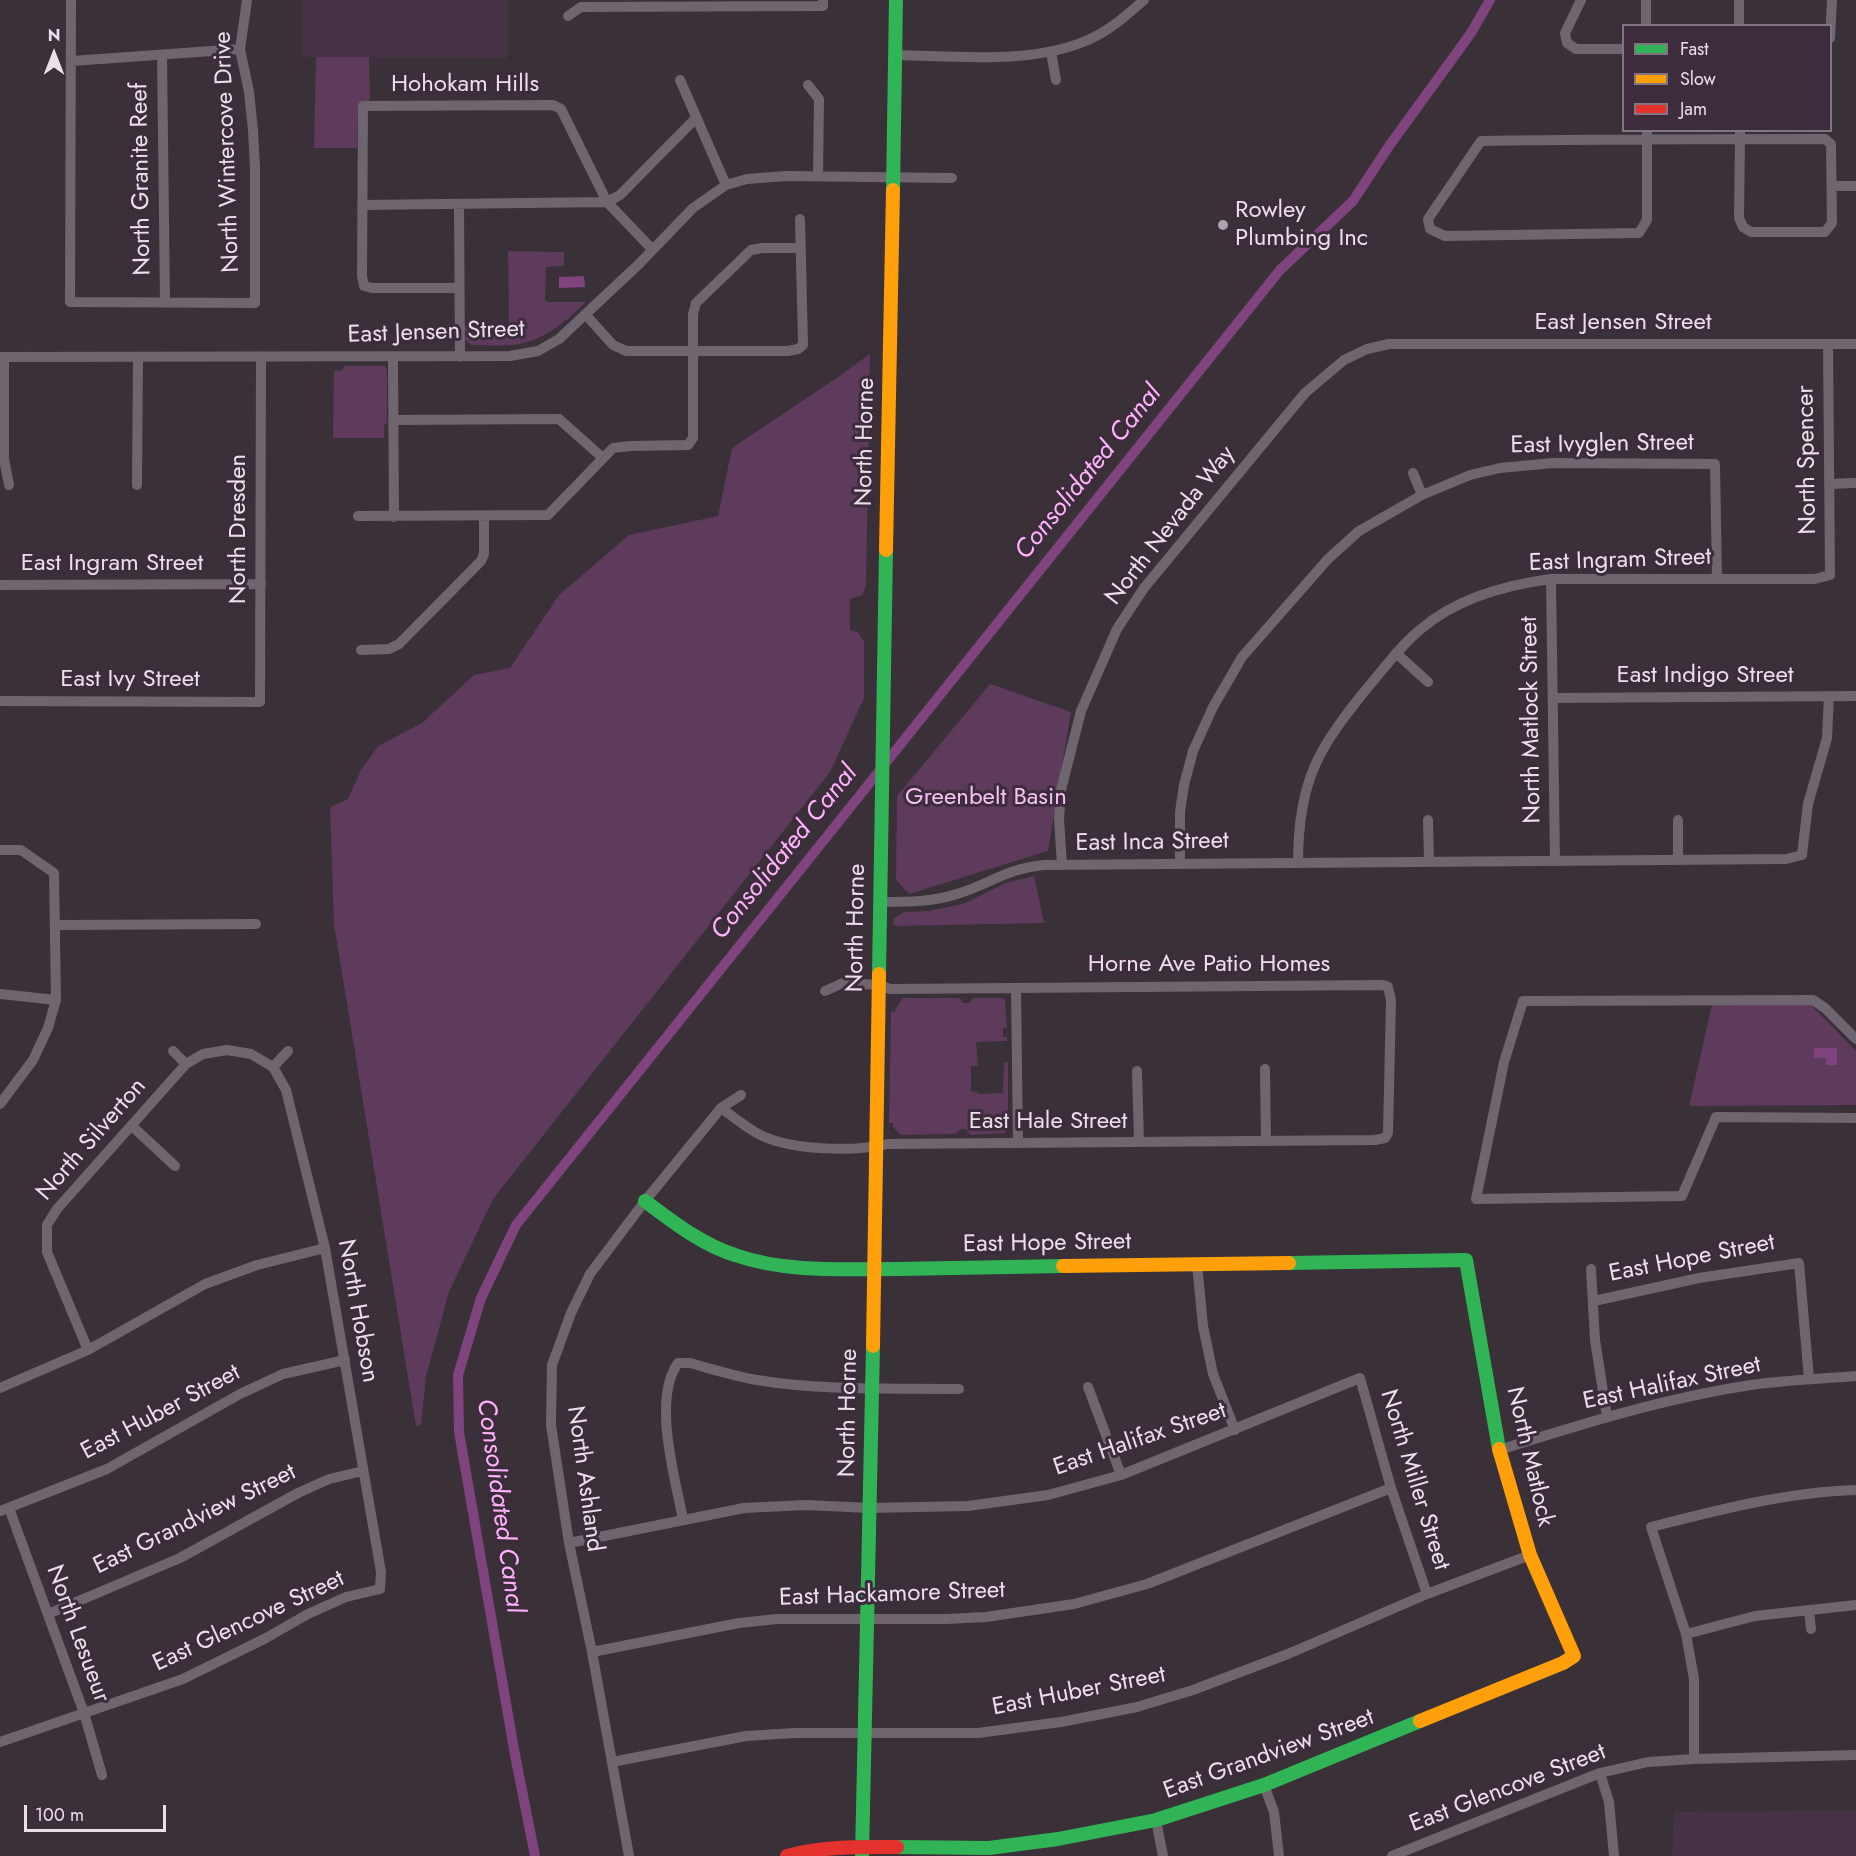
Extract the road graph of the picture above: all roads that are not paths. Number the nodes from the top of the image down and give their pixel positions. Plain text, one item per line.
1 (71, 0) edge
2 (247, 0) edge
3 (896, 0) edge
4 (1144, 0) edge
5 (1581, 0) edge
6 (1646, 0) edge
7 (1739, 0) edge
8 (1832, 0) edge
9 (594, 3) edge
10 (658, 3) edge
11 (823, 3) edge
12 (568, 16) dead end
13 (1646, 24) edge
14 (1739, 24) edge
15 (1831, 24) edge
16 (240, 49) junction
17 (1622, 49) edge
18 (1051, 52) junction
19 (162, 55) junction
20 (895, 55) junction
21 (72, 61) junction
22 (680, 80) dead end
23 (1056, 80) dead end
24 (808, 85) dead end
25 (695, 119) junction
26 (1647, 135) edge
27 (1740, 135) edge
28 (818, 176) junction
29 (892, 177) junction
30 (951, 178) dead end
31 (726, 185) junction
32 (1832, 186) junction
33 (1856, 186) edge
34 (607, 202) junction
35 (362, 205) junction
36 (459, 205) junction
37 (800, 219) dead end
38 (801, 248) junction
39 (652, 249) junction
40 (459, 288) junction
41 (165, 302) junction
42 (586, 315) junction
43 (1389, 344) joint
44 (1828, 344) junction
45 (1856, 344) edge
46 (693, 351) junction
47 (2, 357) edge
48 (138, 357) junction
49 (261, 357) junction
50 (393, 357) junction
51 (460, 357) junction
52 (393, 420) junction
53 (603, 458) junction
54 (1413, 473) dead end
55 (1854, 483) dead end
56 (1830, 484) junction
57 (9, 485) dead end
58 (137, 485) dead end
59 (1422, 495) junction
60 (358, 516) dead end
61 (484, 516) junction
62 (394, 517) junction
63 (1830, 575) joint
64 (1551, 579) junction
65 (1717, 579) junction
66 (261, 584) junction
67 (0, 585) edge
68 (361, 650) dead end
69 (1396, 653) junction
70 (1428, 682) dead end
71 (1828, 696) junction
72 (1856, 696) edge
73 (1554, 698) junction
74 (0, 701) edge
75 (260, 702) joint
76 (1428, 820) dead end
77 (1678, 820) dead end
78 (0, 850) edge
79 (1678, 860) junction
80 (1555, 861) junction
81 (1429, 862) junction
82 (1180, 863) junction
83 (1298, 863) junction
84 (1062, 865) junction
85 (881, 902) junction
86 (256, 924) dead end
87 (55, 925) junction
88 (879, 986) junction
89 (1016, 988) junction
90 (825, 991) dead end
91 (0, 994) edge
92 (56, 1000) junction
93 (1856, 1039) edge
94 (173, 1051) dead end
95 (288, 1051) dead end
96 (186, 1064) junction
97 (273, 1067) junction
98 (1265, 1069) dead end
99 (1137, 1071) dead end
100 (741, 1095) dead end
101 (0, 1104) edge
102 (721, 1108) junction
103 (1856, 1118) edge
104 (132, 1126) junction
105 (1385, 1138) joint
106 (1266, 1141) junction
107 (1138, 1142) junction
108 (1018, 1143) junction
109 (876, 1147) junction
110 (175, 1166) dead end
111 (645, 1202) junction
112 (325, 1248) junction
113 (1466, 1260) joint
114 (1197, 1264) junction
115 (874, 1269) junction
116 (1591, 1269) dead end
117 (1593, 1301) junction
118 (88, 1350) junction
119 (345, 1360) junction
120 (1856, 1376) edge
121 (1360, 1378) joint
122 (1809, 1379) junction
123 (1088, 1387) dead end
124 (0, 1388) edge
125 (872, 1388) junction
126 (959, 1389) dead end
127 (1607, 1417) junction
128 (1235, 1430) junction
129 (1499, 1450) junction
130 (363, 1471) junction
131 (1121, 1475) junction
132 (1391, 1488) junction
133 (1856, 1490) edge
134 (869, 1508) junction
135 (4, 1510) edge
136 (683, 1519) junction
137 (569, 1543) junction
138 (1530, 1555) junction
139 (380, 1589) joint
140 (1427, 1594) junction
141 (1856, 1605) edge
142 (1809, 1610) junction
143 (48, 1614) junction
144 (866, 1620) junction
145 (1811, 1629) dead end
146 (1686, 1634) junction
147 (592, 1652) junction
148 (1574, 1656) joint
149 (84, 1713) junction
150 (865, 1734) junction
151 (0, 1742) edge
152 (1856, 1755) edge
153 (1694, 1759) junction
154 (612, 1762) junction
155 (1600, 1773) junction
156 (102, 1775) dead end
157 (1264, 1785) junction
158 (1156, 1820) junction
159 (862, 1851) edge
160 (938, 1852) edge
161 (629, 1856) edge
162 (787, 1856) edge
163 (1163, 1856) edge
164 (1279, 1856) edge
165 (1392, 1856) edge
166 (1614, 1856) edge

1 - 21 street
2 - 16 street, North Wintercove Drive
3 - 20 street, North Horne
4 - 18 street
5 - 17 street
6 - 13 street
7 - 14 street
8 - 15 street
9 - 10 street
9 - 12 street
10 - 11 street
16 - 19 street
16 - 41 street, North Wintercove Drive
18 - 20 street
18 - 23 street
19 - 21 street
19 - 41 street, North Granite Reef
20 - 29 street, North Horne
21 - 41 street
22 - 25 street
24 - 28 street
25 - 31 street
25 - 34 street
26 - 26 street
26 - 27 street
27 - 32 street
27 - 32 street
28 - 29 street, East Jensen Street
28 - 31 street, East Jensen Street
29 - 30 street, East Jensen Street
29 - 85 street, North Horne
31 - 39 street, East Jensen Street
32 - 33 street
34 - 35 street, Hohokam Hills
34 - 36 street
34 - 39 street, Hohokam Hills
35 - 36 street
35 - 40 street, Hohokam Hills
36 - 40 street
37 - 38 street
38 - 46 street
38 - 46 street
39 - 42 street, East Jensen Street
40 - 51 street
42 - 46 street
42 - 51 street, East Jensen Street
43 - 44 street, East Jensen Street
43 - 84 street, North Nevada Way
44 - 45 street, East Jensen Street
44 - 56 street, North Spencer
46 - 53 street
47 - 48 street, East Jensen Street
47 - 57 street
48 - 49 street, East Jensen Street
48 - 58 street
49 - 50 street, East Jensen Street
49 - 66 street, North Dresden
50 - 51 street, East Jensen Street
50 - 52 street
52 - 53 street
52 - 62 street
53 - 61 street
54 - 59 street
55 - 56 street
56 - 63 street, North Spencer
59 - 65 street, East Ivyglen Street
59 - 82 street, East Ivyglen Street
60 - 62 street
61 - 62 street
61 - 68 street
63 - 65 street, East Ingram Street
64 - 65 street, East Ingram Street
64 - 69 street, East Ingram Street
64 - 73 street, North Matlock Street
66 - 67 street, East Ingram Street
66 - 75 street, North Dresden
69 - 70 street
69 - 83 street, East Ingram Street
71 - 72 street, East Indigo Street
71 - 73 street, East Indigo Street
71 - 79 street, East Inca Street
73 - 80 street, North Matlock Street
74 - 75 street, East Ivy Street
76 - 81 street
77 - 79 street
78 - 87 street
79 - 80 street, East Inca Street
80 - 81 street, East Inca Street
81 - 83 street, East Inca Street
82 - 83 street, East Inca Street
82 - 84 street, East Inca Street
84 - 85 street, East Inca Street
85 - 88 street, North Horne
86 - 87 street
87 - 92 street
88 - 89 street, Horne Ave Patio Homes
88 - 90 street, Horne Ave Patio Homes
88 - 109 street, North Horne
89 - 105 street, Horne Ave Patio Homes
89 - 108 street
91 - 92 street
92 - 101 street
93 - 103 street
94 - 96 street
95 - 97 street
96 - 97 street, North Silverton
96 - 104 street, North Silverton
97 - 112 street, North Hobson
98 - 106 street
99 - 107 street
100 - 102 street, North Ashland
102 - 109 street, East Hale Street
102 - 111 street, North Ashland
104 - 110 street
104 - 118 street, North Silverton
105 - 106 street, East Hale Street
106 - 107 street, East Hale Street
107 - 108 street, East Hale Street
108 - 109 street, East Hale Street
109 - 115 street, North Horne
111 - 115 street, East Hope Street
111 - 137 street, North Ashland
112 - 118 street
112 - 119 street, North Hobson
113 - 114 street, East Hope Street
113 - 129 street, North Matlock
114 - 115 street, East Hope Street
114 - 128 street
115 - 125 street, North Horne
116 - 117 street
117 - 122 street, East Hope Street
117 - 127 street
118 - 124 street
119 - 130 street, North Hobson
119 - 135 street, East Huber Street
120 - 122 street, East Halifax Street
121 - 128 street, East Halifax Street
121 - 132 street, North Miller Street
122 - 127 street, East Halifax Street
123 - 131 street
125 - 126 street
125 - 134 street, North Horne
125 - 136 street
127 - 129 street, East Halifax Street
128 - 131 street, East Halifax Street
129 - 138 street, North Matlock
130 - 139 street, North Hobson
130 - 143 street, East Grandview Street
131 - 134 street, East Halifax Street
132 - 140 street, North Miller Street
132 - 144 street, East Hackamore Street
133 - 146 street
134 - 136 street, East Halifax Street
134 - 144 street, North Horne
135 - 143 street, North Lesueur
136 - 137 street, East Halifax Street
137 - 147 street, North Ashland
138 - 140 street, East Huber Street
138 - 148 street, North Matlock
139 - 149 street, East Glencove Street
140 - 150 street, East Huber Street
141 - 142 street
142 - 145 street
142 - 146 street
143 - 149 street, North Lesueur
144 - 147 street, East Hackamore Street
144 - 150 street, North Horne
146 - 153 street
147 - 154 street, North Ashland
148 - 157 street, East Grandview Street
149 - 151 street, East Glencove Street
149 - 156 street, North Lesueur
150 - 154 street, East Huber Street
150 - 159 street, North Horne
152 - 153 street, East Glencove Street
153 - 155 street, East Glencove Street
154 - 161 street, North Ashland
155 - 165 street, East Glencove Street
155 - 166 street
157 - 158 street, East Grandview Street
157 - 164 street
158 - 160 street, East Grandview Street
158 - 163 street
159 - 160 street, East Grandview Street
159 - 162 street, East Grandview Street

